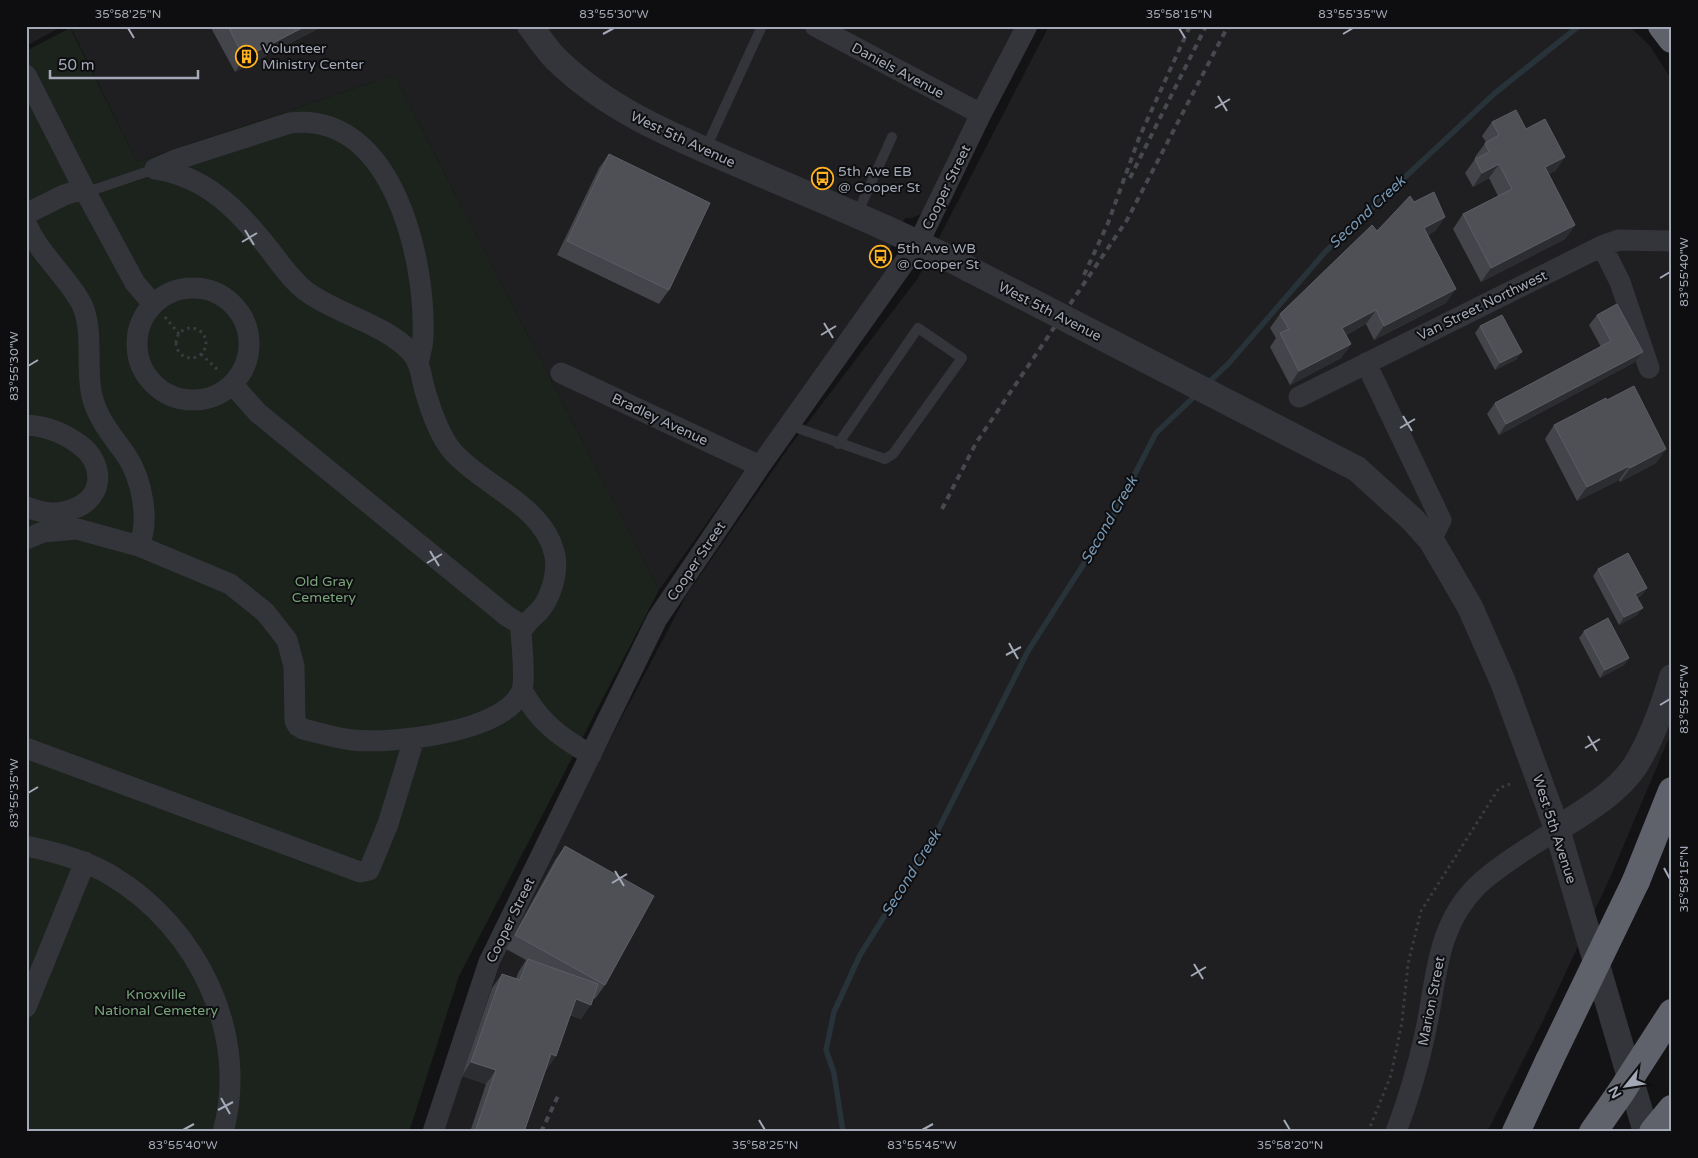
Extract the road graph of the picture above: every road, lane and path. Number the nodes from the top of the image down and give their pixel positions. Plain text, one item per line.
1 (530, 26) edge
2 (762, 26) edge
3 (815, 26) edge
4 (1027, 26) edge
5 (1662, 26) edge
6 (1672, 39) edge
7 (26, 75) edge
8 (981, 114) junction
9 (892, 137) dead end
10 (705, 150) junction
11 (155, 169) junction
12 (84, 189) junction
13 (26, 214) edge
14 (856, 215) junction
15 (26, 223) edge
16 (1672, 241) edge
17 (919, 242) junction
18 (1602, 246) junction
19 (153, 304) junction
20 (192, 358) joint
21 (418, 363) junction
22 (1366, 363) junction
23 (1649, 368) dead end
24 (561, 373) dead end
25 (233, 385) junction
26 (1299, 398) dead end
27 (789, 425) junction
28 (26, 426) edge
29 (838, 444) junction
30 (760, 466) junction
31 (26, 507) edge
32 (56, 523) junction
33 (26, 539) edge
34 (1431, 540) junction
35 (139, 546) junction
36 (523, 626) junction
37 (1672, 677) edge
38 (522, 690) junction
39 (414, 739) junction
40 (26, 748) edge
41 (591, 755) junction
42 (1672, 791) edge
43 (1557, 829) junction
44 (26, 846) edge
45 (85, 862) junction
46 (26, 1007) edge
47 (1672, 1013) edge
48 (1672, 1033) edge
49 (1621, 1092) junction
50 (1672, 1109) edge
51 (223, 1132) edge
52 (433, 1132) edge
53 (1396, 1132) edge
54 (1516, 1132) edge
55 (1593, 1132) edge
56 (1646, 1132) edge
57 (1653, 1132) edge

1 - 10 street, West 5th Avenue
2 - 10 lane
3 - 8 street, Daniels Avenue
4 - 8 street, Cooper Street
5 - 6 highway
7 - 12 street
8 - 17 street, Cooper Street
9 - 14 lane
10 - 14 street, West 5th Avenue
11 - 12 lane
11 - 21 street
11 - 21 street
12 - 13 street
12 - 19 street
14 - 17 street, West 5th Avenue
15 - 35 street
16 - 18 street, Van Street Northwest
17 - 27 street, Cooper Street
17 - 34 street, West 5th Avenue, bridge
18 - 22 street, Van Street Northwest
18 - 23 street
19 - 25 street
19 - 25 street
20 - 20 path
21 - 36 street
22 - 26 street, Van Street Northwest
22 - 34 street
24 - 30 street, Bradley Avenue
25 - 36 street
27 - 29 lane
27 - 30 street, Cooper Street
28 - 32 street
29 - 29 lane
30 - 41 street, Cooper Street
31 - 32 street
32 - 33 street
32 - 35 street
34 - 43 street, West 5th Avenue
35 - 39 street
36 - 38 street
37 - 43 street
38 - 39 street
38 - 41 street
39 - 40 street
41 - 52 street, Cooper Street
42 - 54 highway, bridge
43 - 53 street, Marion Street
43 - 56 street, West 5th Avenue
44 - 45 street
45 - 46 street
45 - 51 street
47 - 49 highway, bridge
48 - 49 highway, bridge
49 - 55 highway
50 - 57 highway

